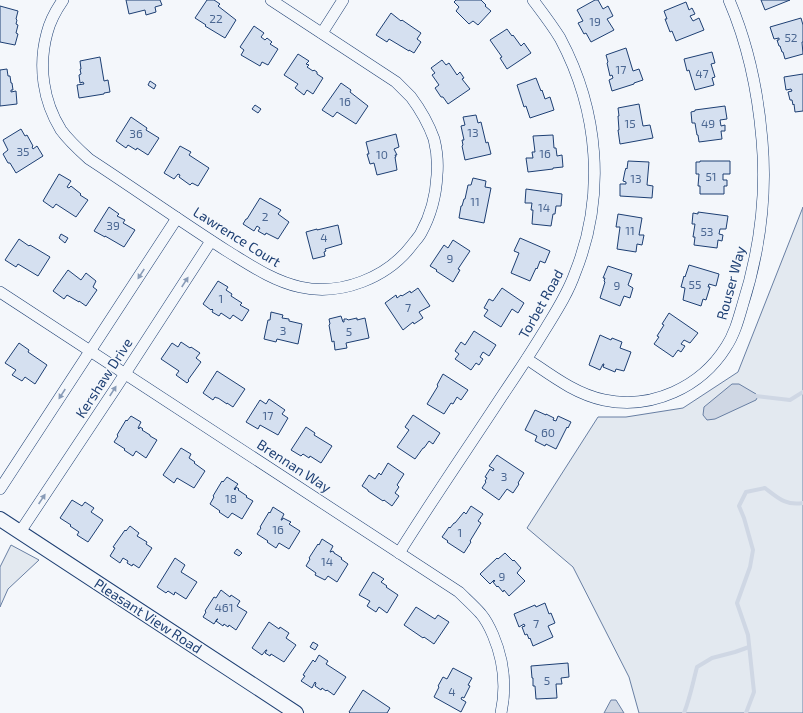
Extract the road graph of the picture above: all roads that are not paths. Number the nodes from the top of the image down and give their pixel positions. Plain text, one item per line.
1 (63, 0) edge
2 (271, 0) edge
3 (343, 0) edge
4 (533, 0) edge
5 (729, 0) edge
6 (322, 33) junction
7 (177, 218) junction
8 (211, 241) junction
9 (0, 292) edge
10 (90, 351) junction
11 (527, 359) junction
12 (125, 373) junction
13 (0, 489) edge
14 (0, 519) edge
15 (20, 532) junction
16 (399, 553) junction
17 (296, 713) edge
18 (501, 713) edge

1 - 7 street, Lawrence Court
2 - 6 street, Lawrence Court
3 - 6 street
4 - 11 street, Torbet Road
5 - 11 street, Rouser Way
6 - 8 street, Lawrence Court
7 - 8 street, Lawrence Court
7 -> 10 street, Kershaw Drive
12 -> 8 street, Kershaw Drive
9 - 10 street, Brennan Way
10 - 12 street, Brennan Way
10 -> 13 street, Kershaw Drive
11 - 16 street, Torbet Road
15 -> 12 street, Kershaw Drive
12 - 16 street, Brennan Way
14 - 15 street, Pleasant View Road
15 - 17 street, Pleasant View Road
16 - 18 street, Brennan Way

